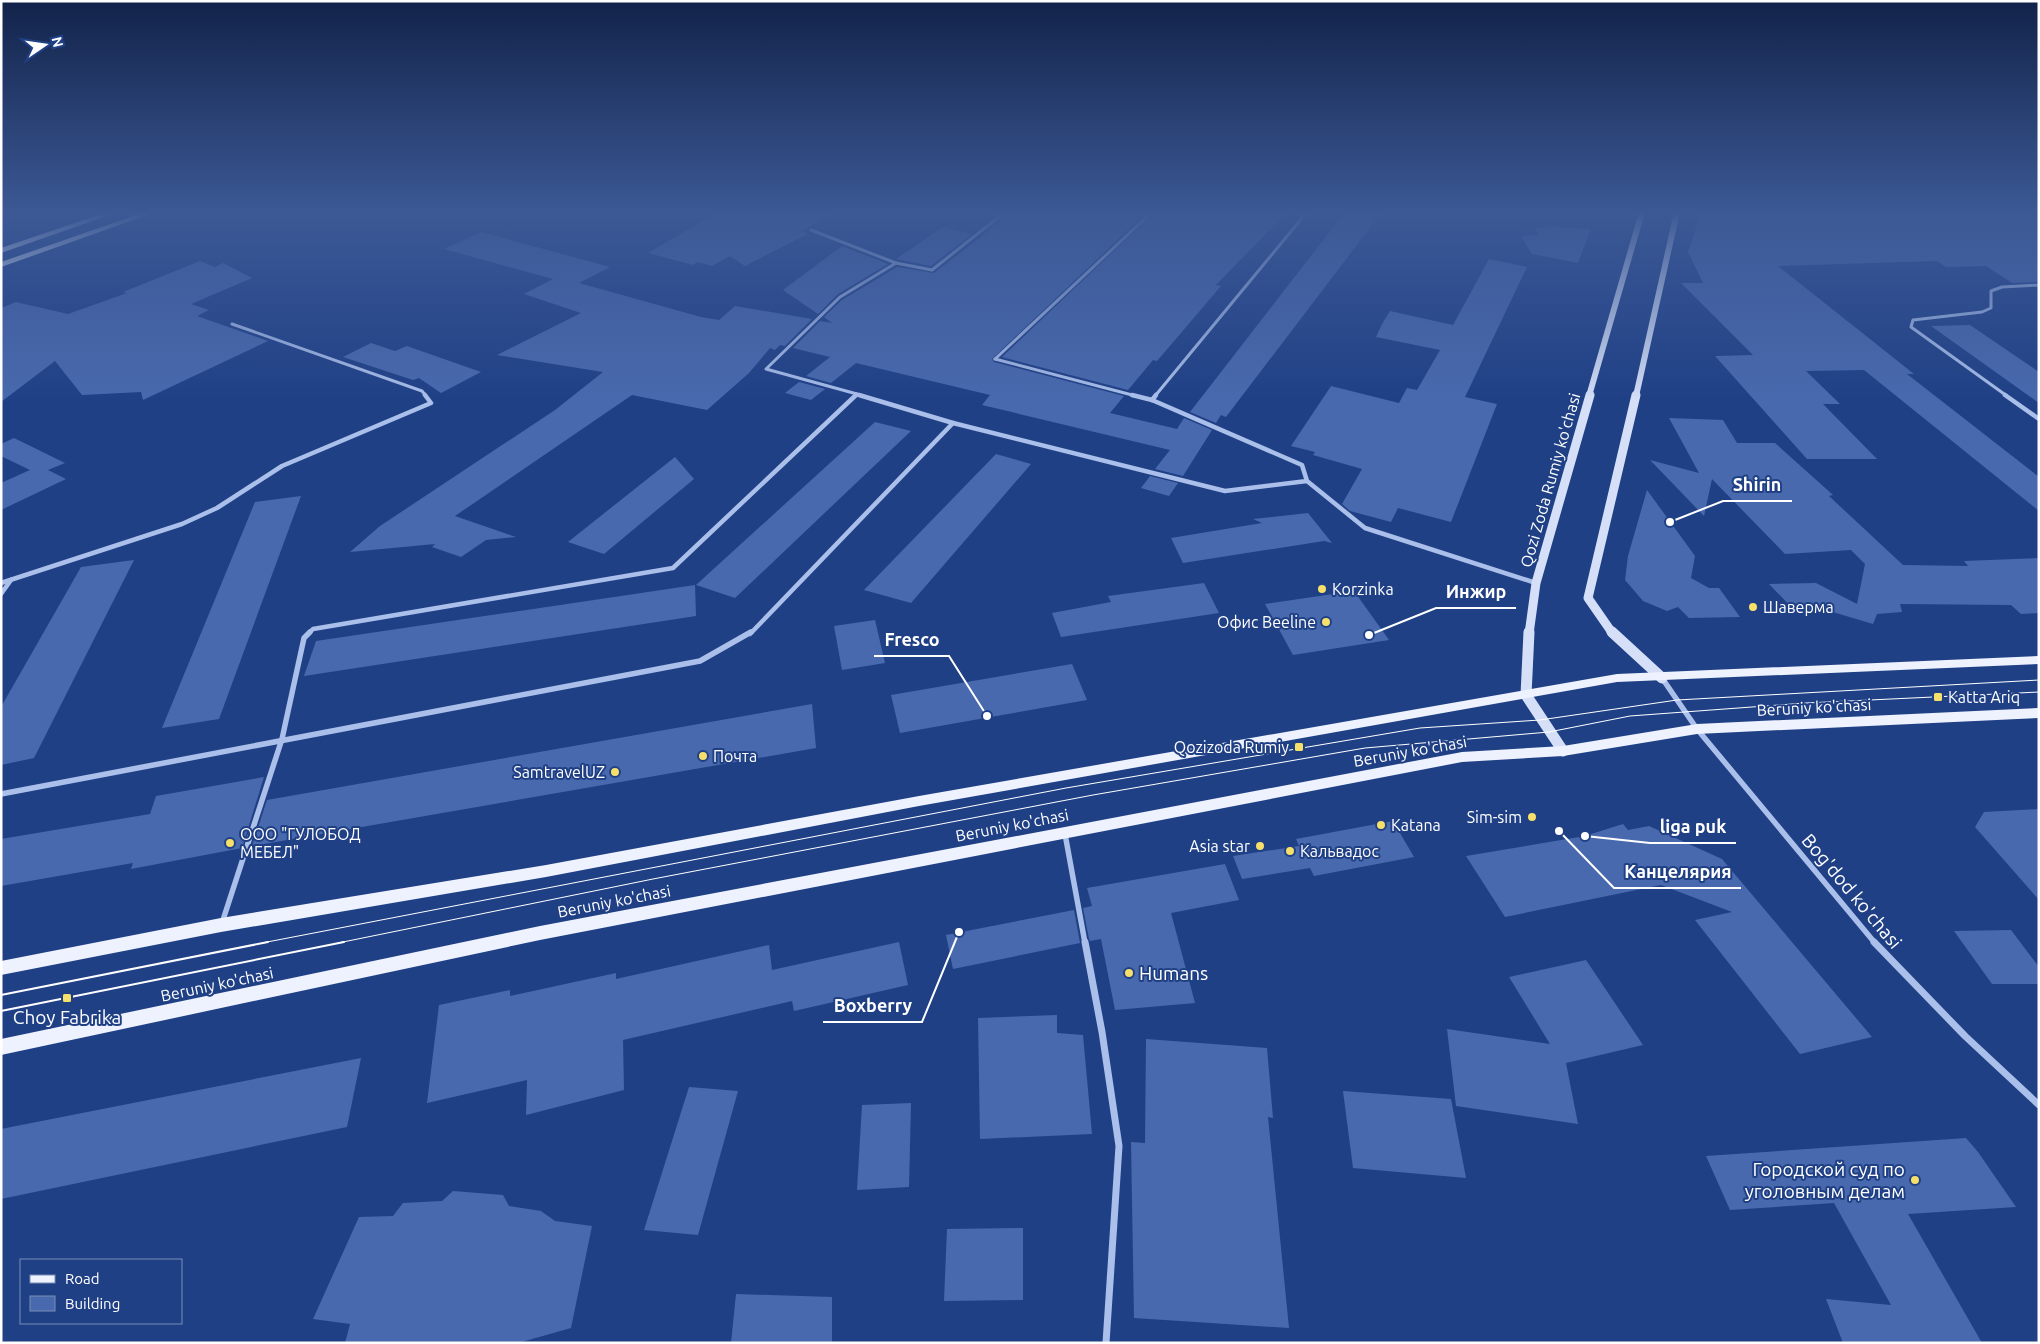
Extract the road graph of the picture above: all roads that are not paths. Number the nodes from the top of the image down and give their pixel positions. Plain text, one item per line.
1 (877, 275) edge
2 (1085, 275) edge
3 (1255, 275) edge
4 (1624, 275) edge
5 (1663, 275) edge
6 (2039, 285) edge
7 (232, 324) dead end
8 (857, 394) junction
9 (1152, 400) junction
10 (2039, 419) edge
11 (954, 423) junction
12 (1307, 481) junction
13 (11, 580) junction
14 (1, 583) edge
15 (1536, 583) junction
16 (1, 594) edge
17 (2039, 660) edge
18 (1662, 678) junction
19 (1526, 695) junction
20 (2039, 713) edge
21 (1697, 729) junction
22 (282, 739) junction
23 (1563, 751) junction
24 (1, 794) edge
25 (1065, 833) junction
26 (221, 925) junction
27 (1, 968) edge
28 (1, 1047) edge
29 (2039, 1105) edge
30 (1106, 1343) edge

1 - 8 street
2 - 9 street
3 - 9 street
4 - 15 street, Qozi Zoda Rumiy ko'chasi
5 - 18 street
6 - 10 street
7 - 13 street
8 - 11 street
8 - 22 street
9 - 12 street
11 - 12 street
11 - 22 street
12 - 15 street
13 - 14 street
13 - 16 street
15 - 19 street, Qozi Zoda Rumiy ko'chasi
17 - 18 main road
18 - 19 main road
18 - 21 street, Bog'dod ko'chasi
19 - 23 street
19 - 26 main road
20 - 21 main road, Beruniy ko'chasi
21 - 23 main road, Beruniy ko'chasi
21 - 29 street, Bog'dod ko'chasi
22 - 24 street
22 - 26 street
23 - 25 main road, Beruniy ko'chasi
25 - 28 main road, Beruniy ko'chasi
25 - 30 street
26 - 27 main road

